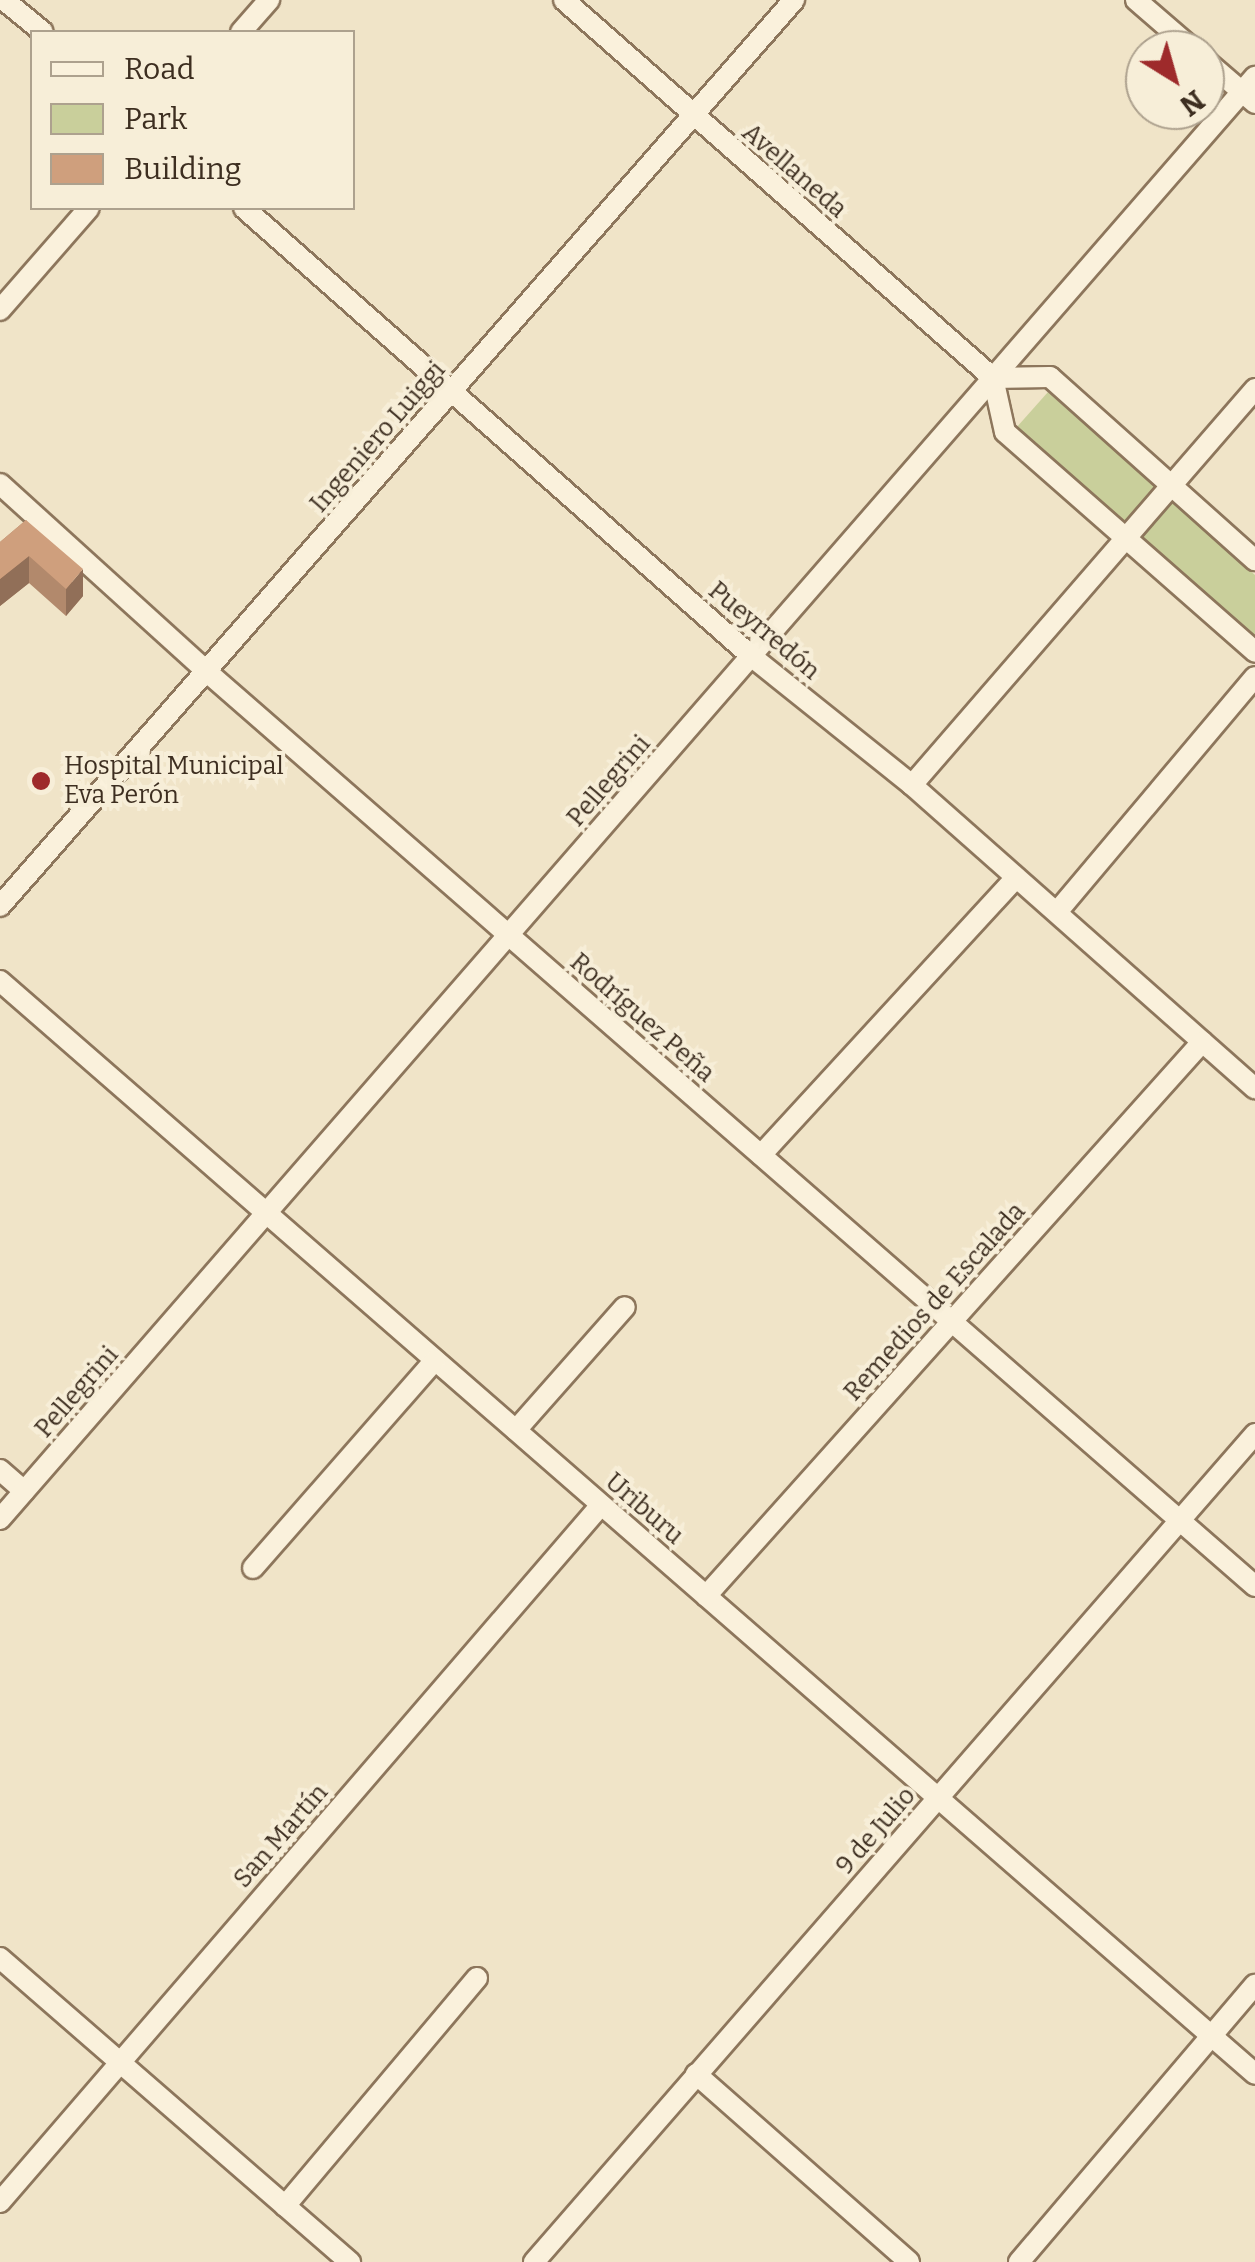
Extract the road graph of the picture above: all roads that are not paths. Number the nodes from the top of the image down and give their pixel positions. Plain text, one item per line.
1 (4, 0) edge
2 (269, 0) edge
3 (564, 0) edge
4 (794, 0) edge
5 (1136, 0) edge
6 (41, 30) edge
7 (243, 30) edge
8 (1171, 30) edge
9 (1225, 73) edge
10 (1251, 90) edge
11 (692, 116) junction
12 (87, 210) edge
13 (246, 210) edge
14 (0, 310) edge
15 (993, 378) junction
16 (1255, 389) edge
17 (450, 393) junction
18 (0, 484) edge
19 (1172, 485) junction
20 (1124, 537) junction
21 (1255, 560) edge
22 (1255, 652) edge
23 (751, 656) junction
24 (206, 671) junction
25 (1255, 676) edge
26 (912, 785) junction
27 (1016, 878) junction
28 (0, 906) edge
29 (1057, 912) junction
30 (508, 935) junction
31 (0, 981) edge
32 (1202, 1042) junction
33 (1251, 1076) edge
34 (761, 1155) junction
35 (266, 1212) junction
36 (625, 1308) dead end
37 (952, 1321) junction
38 (435, 1360) junction
39 (516, 1430) junction
40 (1255, 1434) edge
41 (0, 1470) edge
42 (24, 1491) junction
43 (601, 1505) junction
44 (0, 1519) edge
45 (1179, 1520) junction
46 (253, 1568) dead end
47 (1255, 1586) edge
48 (706, 1596) junction
49 (938, 1798) junction
50 (0, 1958) edge
51 (478, 1978) dead end
52 (1255, 1985) edge
53 (1211, 2036) junction
54 (118, 2061) junction
55 (696, 2074) junction
56 (1255, 2074) edge
57 (0, 2202) edge
58 (285, 2206) junction
59 (350, 2262) edge
60 (534, 2262) edge
61 (909, 2262) edge
62 (1019, 2262) edge

1 - 6 street
2 - 7 street
3 - 11 street, Avellaneda
4 - 11 street, Ingeniero Luiggi
5 - 8 street
9 - 10 street
10 - 15 street, Pellegrini
11 - 15 street, Avellaneda
11 - 17 street, Ingeniero Luiggi
12 - 14 street
13 - 17 street, Pueyrredón
15 - 19 street
15 - 20 street
15 - 23 street, Pellegrini
16 - 19 street
17 - 23 street, Pueyrredón
17 - 24 street, Ingeniero Luiggi
18 - 24 street, Rodríguez Peña
19 - 20 street
19 - 21 street
20 - 22 street
20 - 26 street
23 - 26 street, Pueyrredón
23 - 30 street, Pellegrini
24 - 28 street, Ingeniero Luiggi
24 - 30 street, Rodríguez Peña
25 - 29 street
26 - 27 street, Pueyrredón
27 - 29 street, Pueyrredón
27 - 34 street
29 - 32 street, Pueyrredón
30 - 34 street, Rodríguez Peña
30 - 35 street, Pellegrini
31 - 35 street, Uriburu
32 - 33 street, Pueyrredón
32 - 37 street, Remedios de Escalada
34 - 37 street, Rodríguez Peña
35 - 38 street, Uriburu
35 - 42 street, Pellegrini
36 - 39 street
37 - 45 street, Rodríguez Peña
37 - 48 street, Remedios de Escalada
38 - 39 street, Uriburu
38 - 46 street
39 - 43 street, Uriburu
40 - 45 street, 9 de Julio
41 - 42 street
42 - 44 street, Pellegrini
43 - 48 street, Uriburu
43 - 54 street, San Martín
45 - 47 street, Rodríguez Peña
45 - 49 street, 9 de Julio
48 - 49 street, Uriburu
49 - 53 street, Uriburu
49 - 55 street, 9 de Julio
50 - 54 street
51 - 58 street
52 - 53 street
53 - 56 street, Uriburu
53 - 62 street
54 - 57 street, San Martín
54 - 58 street
55 - 60 street, 9 de Julio
55 - 61 street
58 - 59 street

